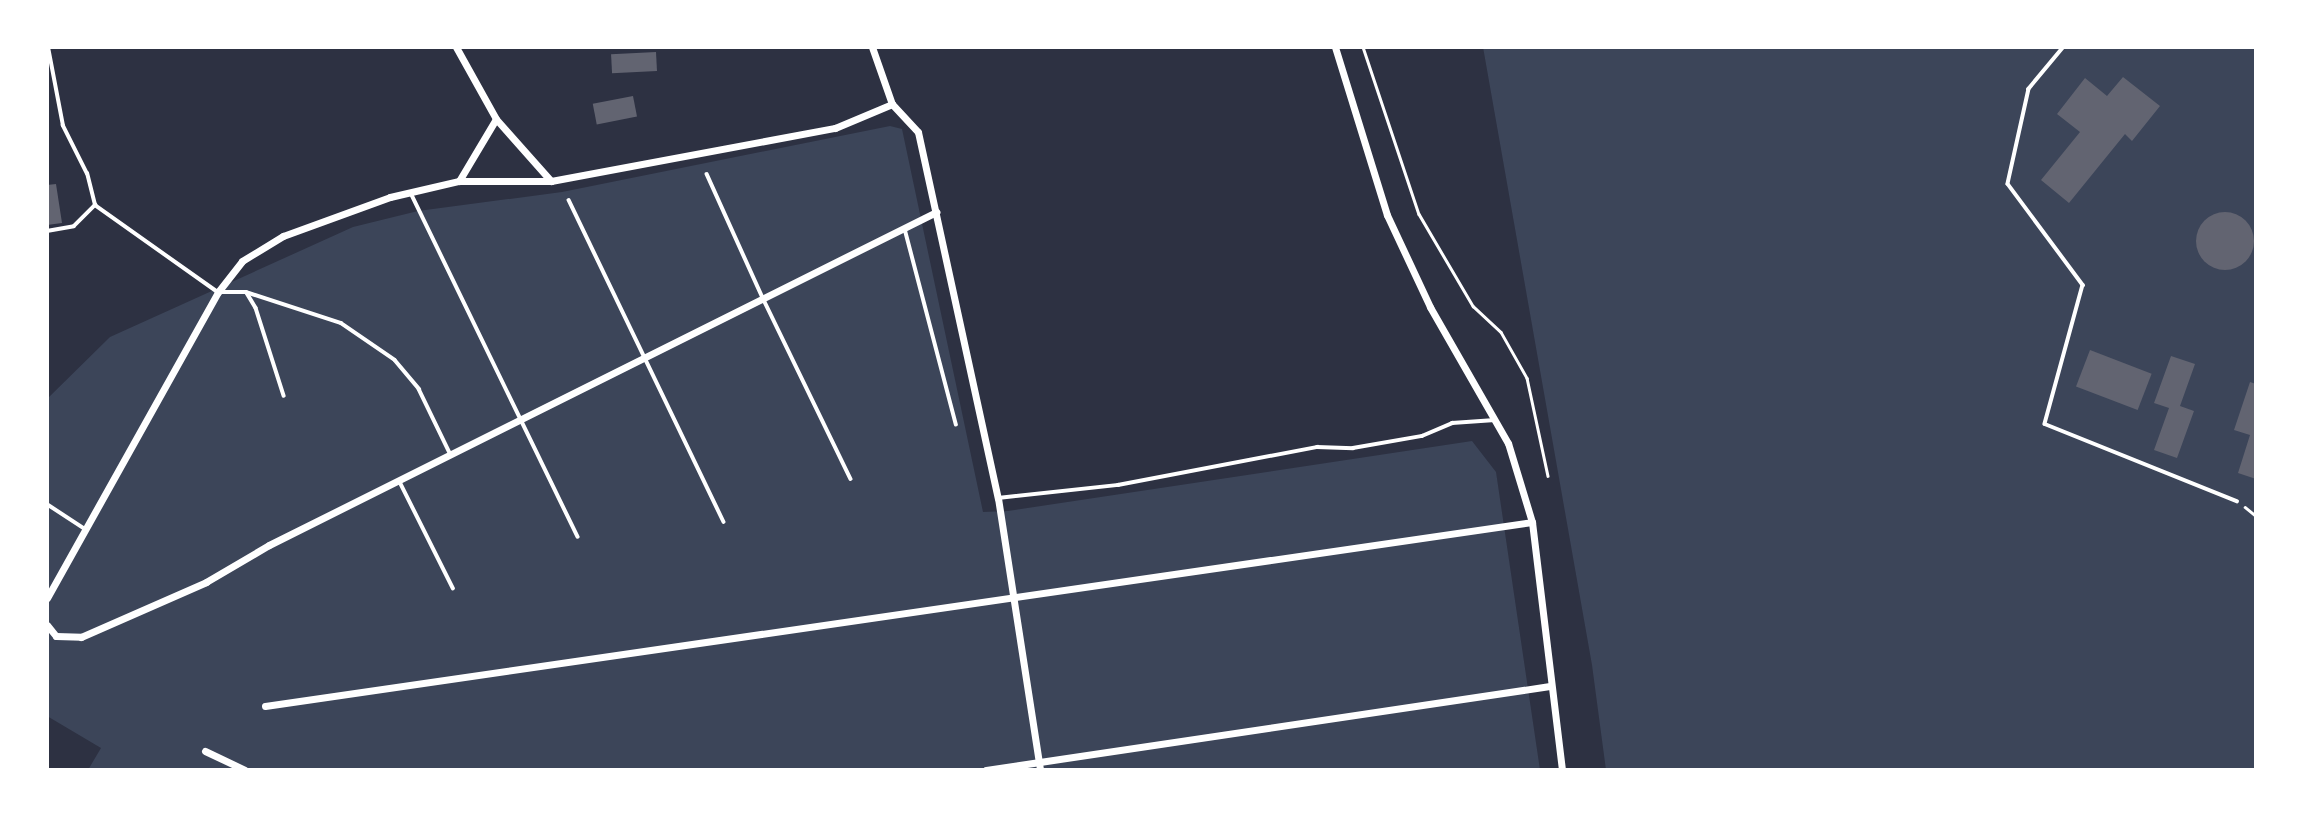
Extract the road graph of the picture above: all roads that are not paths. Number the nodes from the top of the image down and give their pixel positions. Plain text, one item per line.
1 (456, 47) edge
2 (872, 47) edge
3 (1335, 47) edge
4 (2064, 47) edge
5 (48, 50) edge
6 (892, 104) junction
7 (496, 119) junction
8 (707, 174) dead end
9 (458, 181) junction
10 (551, 181) junction
11 (411, 192) junction
12 (569, 200) dead end
13 (95, 205) junction
14 (936, 212) junction
15 (904, 228) junction
16 (47, 231) edge
17 (218, 292) junction
18 (246, 292) junction
19 (763, 298) junction
20 (643, 359) junction
21 (284, 396) dead end
22 (519, 420) junction
23 (1495, 420) junction
24 (956, 424) dead end
25 (451, 454) junction
26 (851, 479) dead end
27 (399, 480) junction
28 (998, 498) junction
29 (2237, 501) road end
30 (47, 504) edge
31 (724, 522) dead end
32 (1532, 522) junction
33 (85, 529) junction
34 (578, 537) dead end
35 (453, 588) dead end
36 (1013, 595) junction
37 (47, 598) edge
38 (47, 625) edge
39 (1550, 687) junction
40 (265, 706) dead end
41 (205, 751) dead end
42 (1040, 766) edge
43 (245, 770) edge
44 (986, 770) edge
45 (1562, 770) edge

1 - 7 street
2 - 6 street
3 - 23 street
4 - 29 lane
5 - 13 lane
6 - 10 street
6 - 14 street
7 - 9 street
7 - 10 street
8 - 19 lane
9 - 10 street
9 - 11 street
11 - 17 street
11 - 22 lane
12 - 20 lane
13 - 16 lane
13 - 17 lane
14 - 15 street
14 - 28 street
15 - 19 street
15 - 24 lane
17 - 18 lane
17 - 33 street
18 - 21 lane
18 - 25 lane
19 - 20 street
19 - 26 lane
20 - 22 street
20 - 31 lane
22 - 25 street
22 - 34 lane
23 - 28 lane
23 - 32 street
25 - 27 street
27 - 35 lane
27 - 38 street
28 - 36 street
30 - 33 lane
32 - 36 street
32 - 39 street
33 - 37 street
36 - 40 street
36 - 42 street
39 - 42 street
39 - 45 street
41 - 43 street
42 - 44 street

